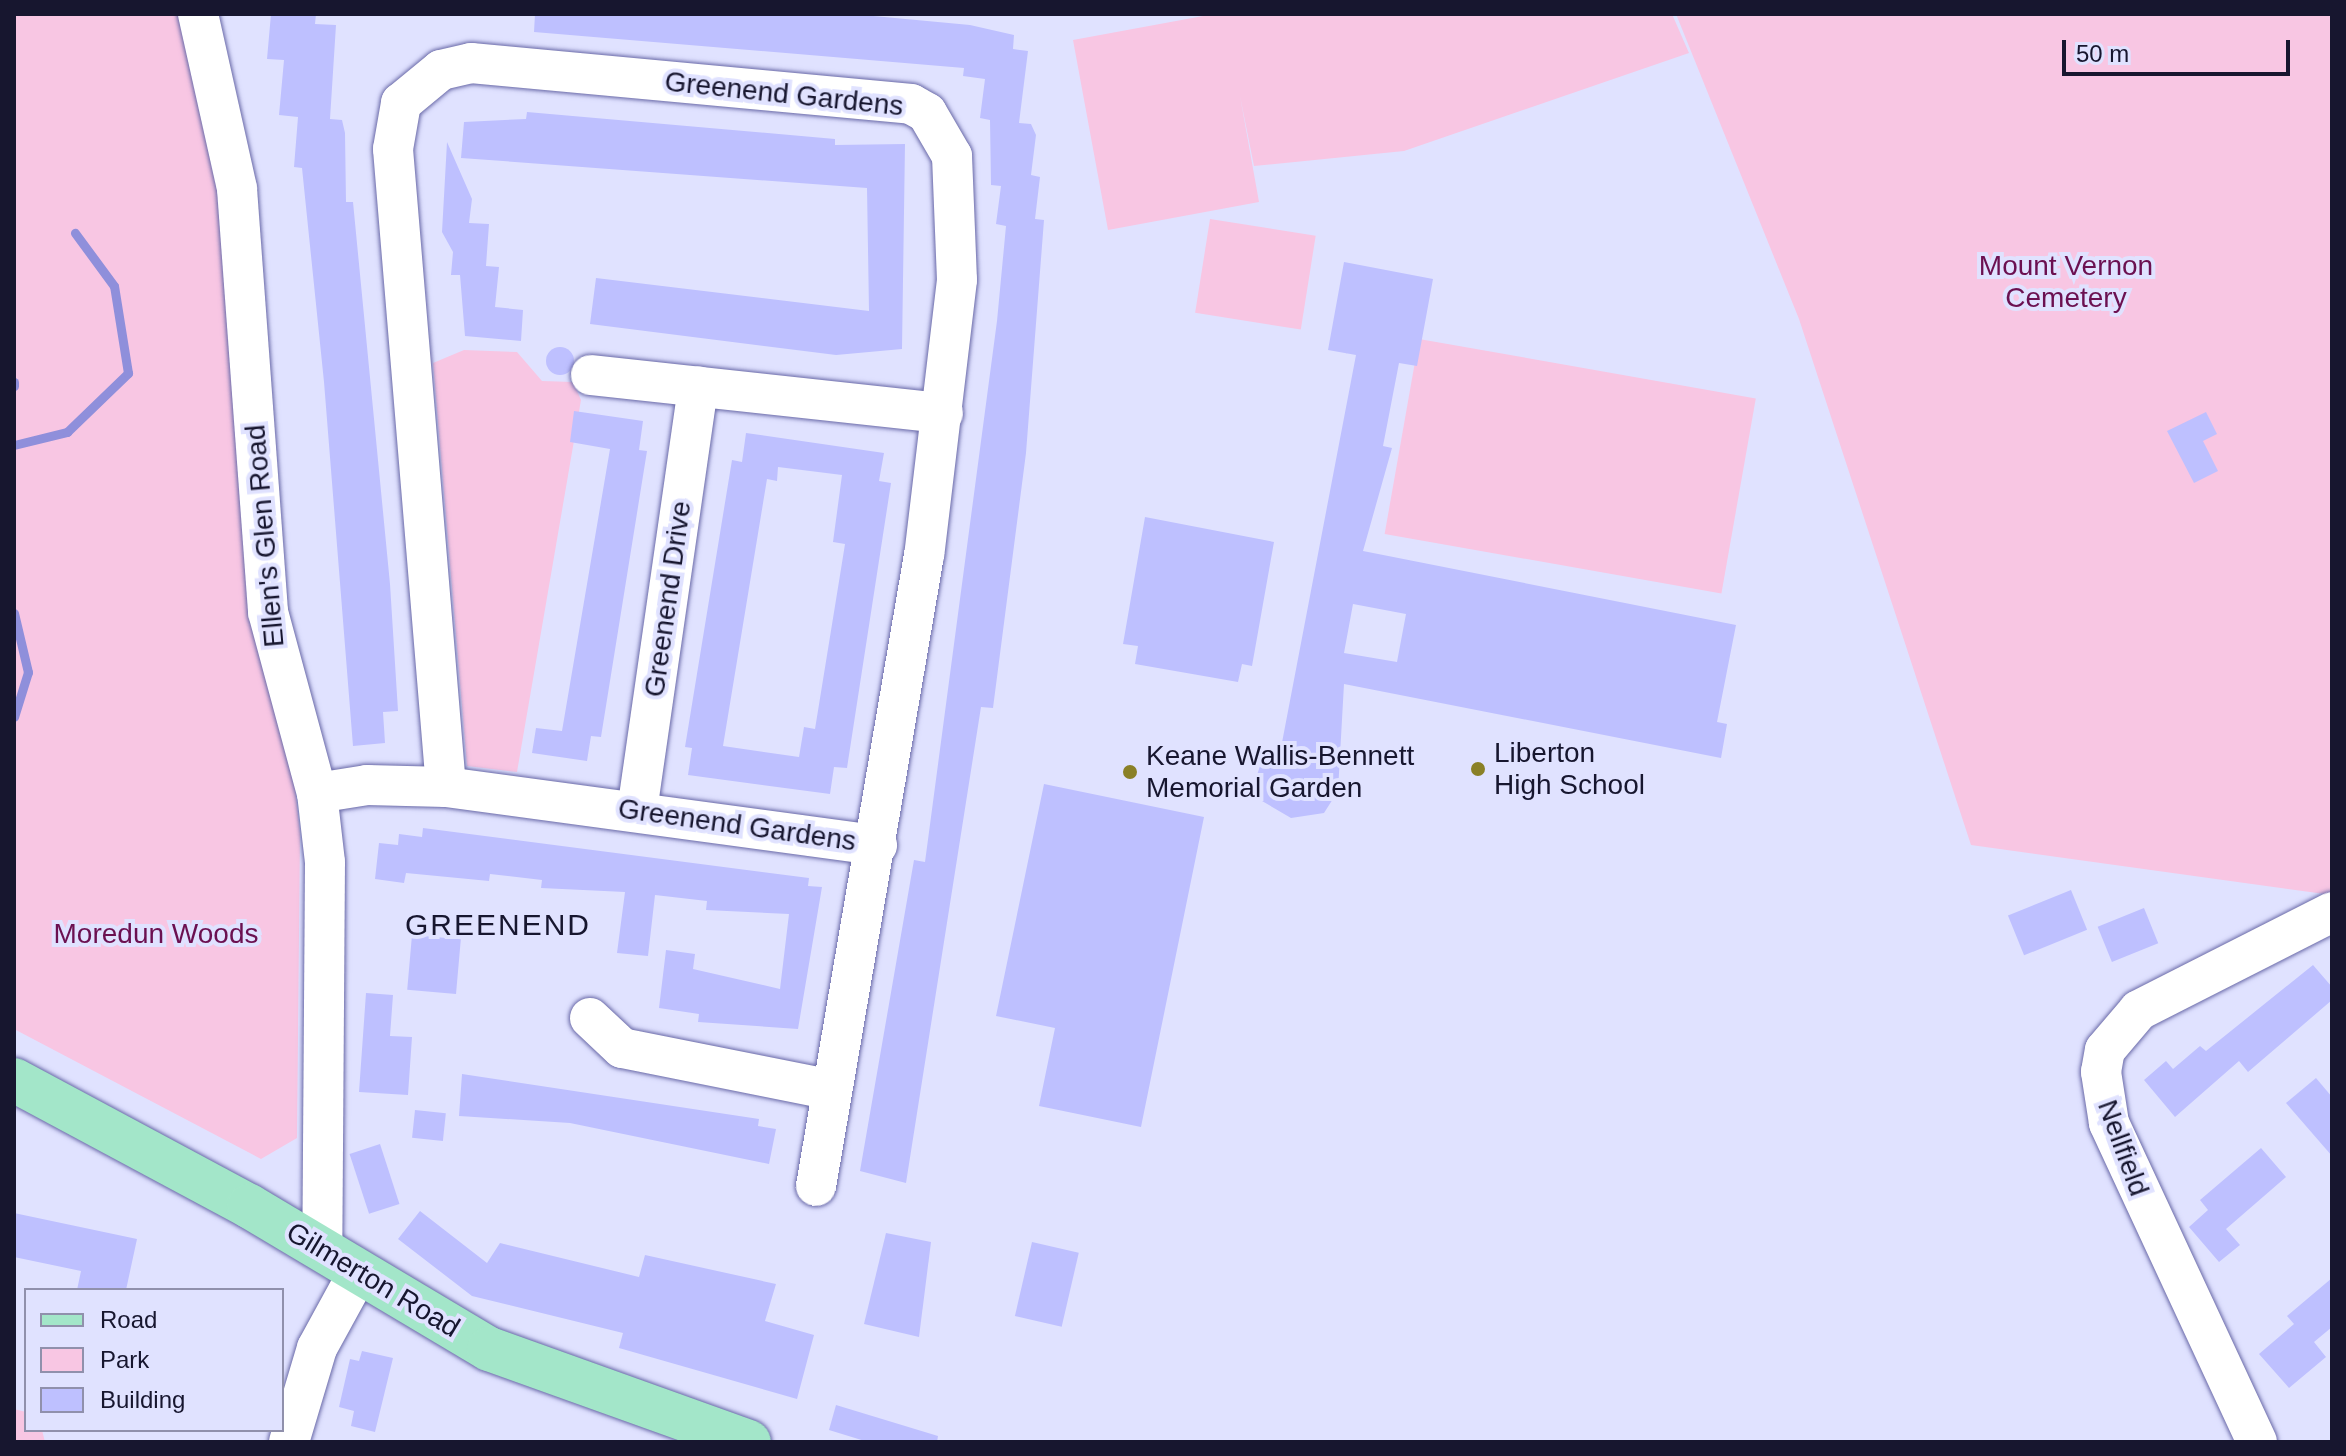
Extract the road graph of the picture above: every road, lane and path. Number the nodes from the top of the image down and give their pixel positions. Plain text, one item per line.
1 (198, 14) edge
2 (591, 375) dead end
3 (698, 386) junction
4 (943, 413) junction
5 (446, 787) junction
6 (317, 793) junction
7 (637, 811) junction
8 (877, 845) junction
9 (2332, 912) edge
10 (590, 1018) dead end
11 (14, 1080) edge
12 (832, 1090) junction
13 (816, 1186) dead end
14 (322, 1248) junction
15 (358, 1273) junction
16 (292, 1387) edge
17 (289, 1442) edge
18 (749, 1442) edge
19 (2257, 1442) edge

1 - 6 street, Ellen's Glen Road
2 - 3 street
3 - 4 street
3 - 7 street, Greenend Drive
4 - 5 street, Greenend Gardens
4 - 8 street, Greenend Gardens
5 - 6 street, Greenend Gardens
5 - 7 street, Greenend Gardens
6 - 14 street, Ellen's Glen Road
7 - 8 street, Greenend Gardens
8 - 12 street
9 - 19 street, Nellfield
10 - 12 street
11 - 14 main road, Gilmerton Road
12 - 13 street
14 - 15 main road, Gilmerton Road
15 - 16 street
15 - 18 main road, Gilmerton Road
16 - 17 street

